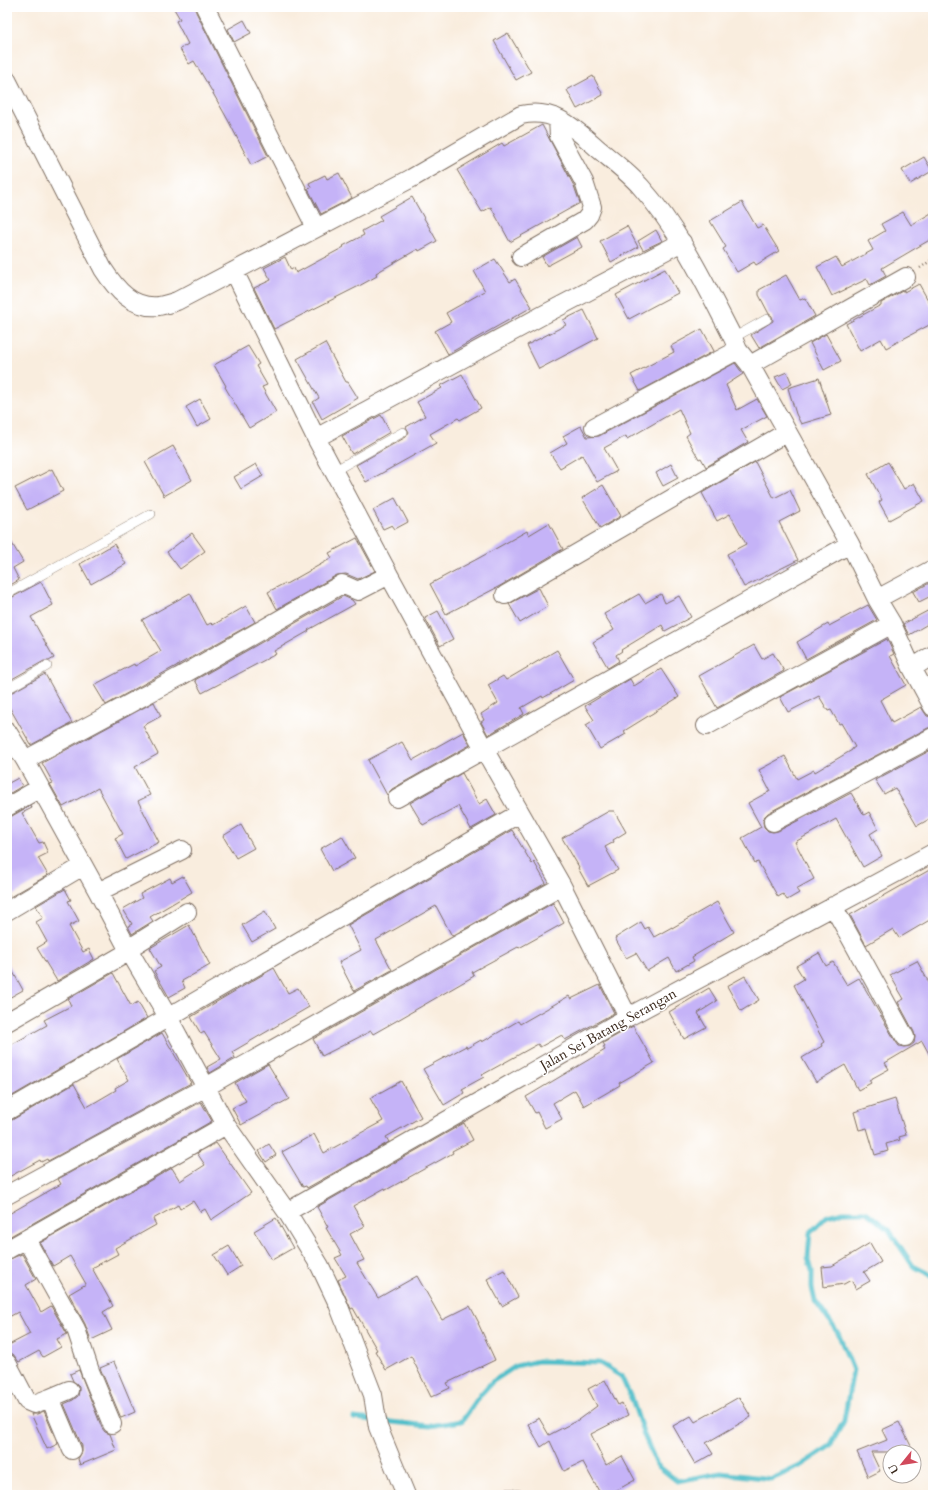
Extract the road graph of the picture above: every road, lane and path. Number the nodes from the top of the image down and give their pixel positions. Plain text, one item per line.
1 (205, 7) edge
2 (7, 80) edge
3 (558, 119) junction
4 (316, 228) junction
5 (682, 242) junction
6 (521, 257) dead end
7 (234, 271) junction
8 (906, 277) dead end
9 (767, 319) dead end
10 (736, 344) junction
11 (750, 365) junction
12 (594, 427) dead end
13 (403, 432) dead end
14 (786, 432) junction
15 (316, 438) junction
16 (334, 471) junction
17 (151, 514) dead end
18 (850, 544) junction
19 (933, 569) edge
20 (389, 575) junction
21 (7, 594) edge
22 (505, 595) dead end
23 (877, 599) junction
24 (892, 624) junction
25 (933, 655) edge
26 (47, 666) dead end
27 (912, 668) junction
28 (7, 689) edge
29 (933, 707) edge
30 (706, 726) dead end
31 (7, 731) edge
32 (933, 737) edge
33 (484, 750) junction
34 (25, 760) junction
35 (40, 788) junction
36 (397, 798) dead end
37 (7, 807) edge
38 (520, 813) junction
39 (773, 822) dead end
40 (182, 850) dead end
41 (933, 853) edge
42 (83, 866) junction
43 (562, 886) junction
44 (98, 892) junction
45 (833, 906) junction
46 (7, 911) edge
47 (188, 912) dead end
48 (129, 950) junction
49 (168, 1017) junction
50 (628, 1017) junction
51 (7, 1022) edge
52 (905, 1037) dead end
53 (206, 1088) junction
54 (7, 1111) edge
55 (226, 1125) junction
56 (7, 1195) edge
57 (287, 1212) junction
58 (26, 1240) junction
59 (7, 1250) edge
60 (7, 1363) edge
61 (69, 1390) dead end
62 (50, 1398) junction
63 (112, 1424) dead end
64 (72, 1450) dead end
65 (406, 1495) edge
66 (504, 1495) edge
67 (521, 1495) edge

1 - 4 street
2 - 7 street
3 - 4 street
3 - 5 street
3 - 6 street
4 - 7 street
5 - 10 street
5 - 15 street
7 - 15 street
8 - 11 street
9 - 10 lane
10 - 11 street
10 - 12 street
11 - 14 street
13 - 16 lane
14 - 18 street
14 - 22 street
15 - 16 street
16 - 20 street
17 - 21 lane
18 - 23 street
18 - 33 street
19 - 23 street
20 - 33 street
20 - 34 street
23 - 24 street
24 - 27 street
24 - 30 street
25 - 27 street
26 - 28 lane
27 - 29 street
31 - 34 street
32 - 39 street
33 - 36 street
33 - 38 street
34 - 35 street
35 - 37 street
35 - 42 street
38 - 43 street
38 - 49 street
40 - 44 street
41 - 45 street, Jalan Sei Batang Serangan
42 - 44 street
42 - 46 street
43 - 50 street
43 - 53 street
44 - 48 street
45 - 50 street, Jalan Sei Batang Serangan
45 - 52 street
47 - 48 street
48 - 49 street
48 - 51 street
49 - 53 street
49 - 54 street
50 - 57 street, Jalan Sei Batang Serangan
53 - 55 street
53 - 56 street
55 - 57 street
55 - 58 street
57 - 65 street
58 - 59 street
58 - 63 street
60 - 62 street
61 - 62 street
62 - 64 street
66 - 67 lane

